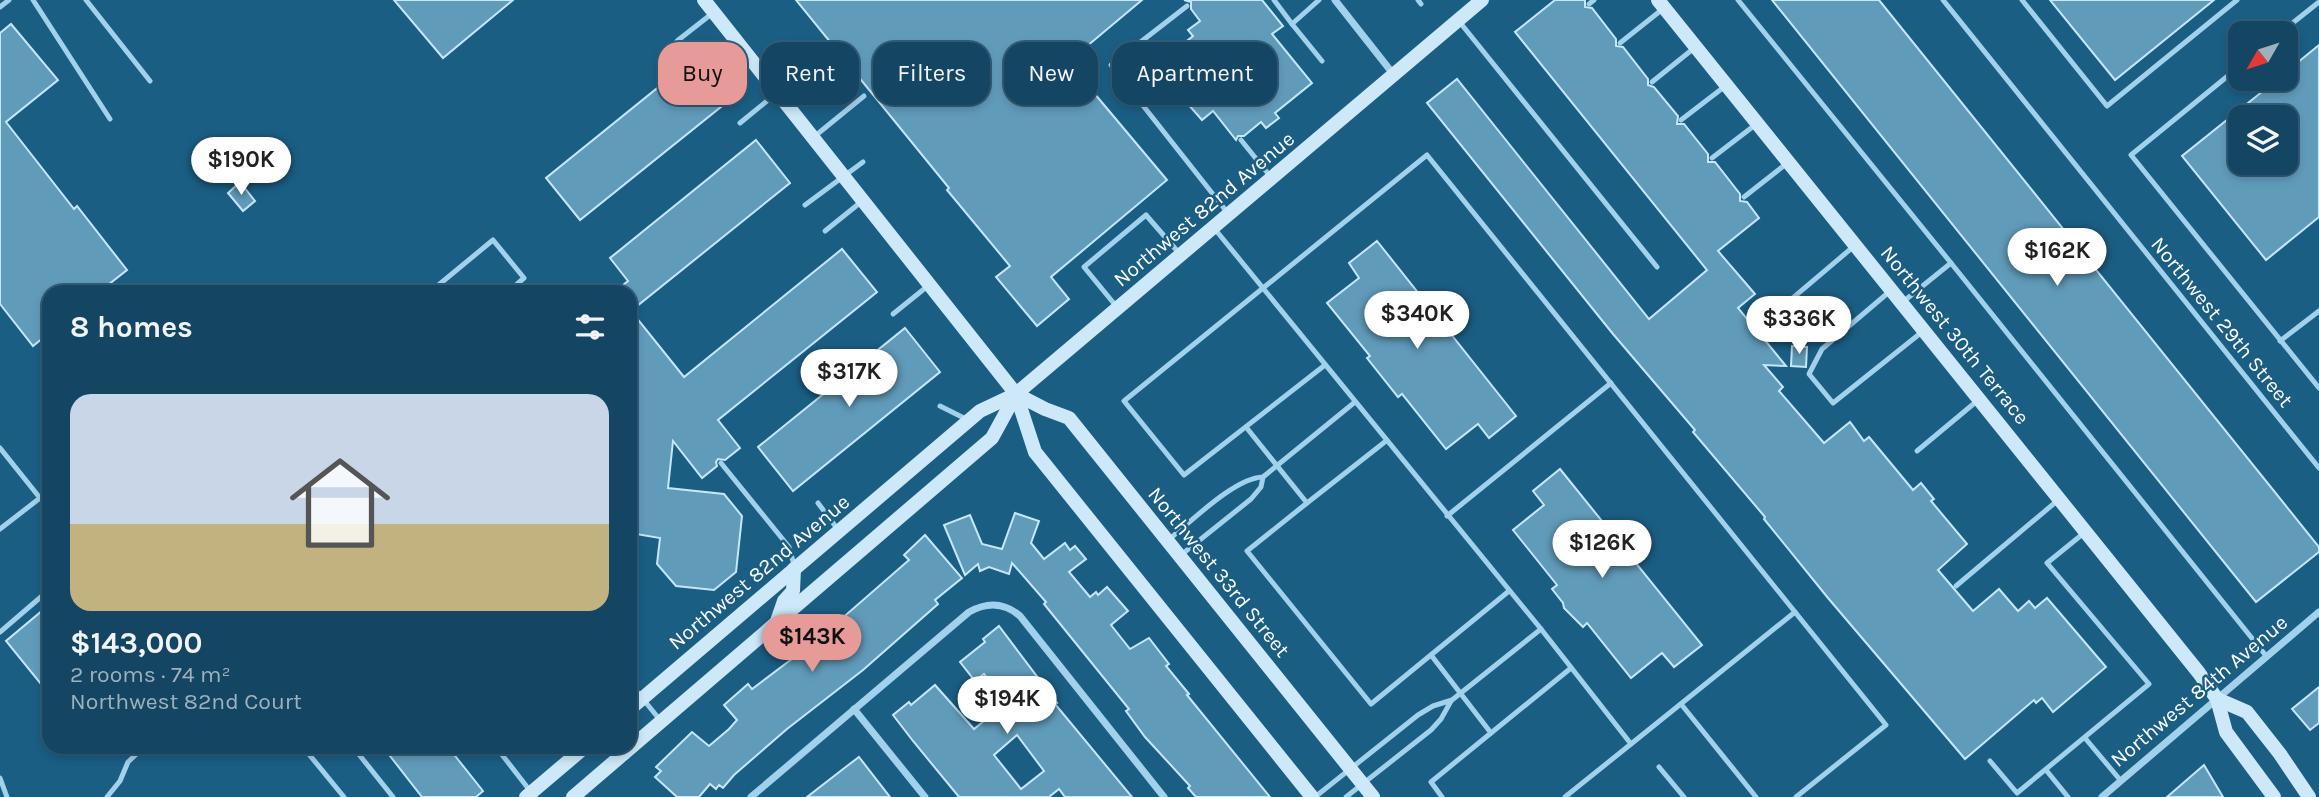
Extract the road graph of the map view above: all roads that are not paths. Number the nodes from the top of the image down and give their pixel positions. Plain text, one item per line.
1 (9, 0) edge
2 (33, 0) edge
3 (86, 0) edge
4 (704, 0) edge
5 (1274, 0) edge
6 (1319, 0) edge
7 (1335, 0) edge
8 (1482, 0) edge
9 (1738, 0) edge
10 (1943, 0) edge
11 (2022, 0) edge
12 (2237, 0) edge
13 (2319, 2) edge
14 (1661, 4) edge
15 (1188, 6) dead end
16 (0, 7) edge
17 (713, 12) junction
18 (1458, 20) junction
19 (2295, 21) edge
20 (1292, 24) junction
21 (677, 41) dead end
22 (1620, 43) dead end
23 (1695, 47) junction
24 (1322, 61) dead end
25 (761, 71) edge
26 (1394, 75) junction
27 (2228, 76) edge
28 (150, 80) dead end
29 (1652, 82) dead end
30 (1727, 85) junction
31 (864, 96) dead end
32 (762, 105) edge
33 (788, 105) edge
34 (110, 119) dead end
35 (1681, 120) dead end
36 (740, 122) dead end
37 (1757, 123) junction
38 (813, 138) junction
39 (1241, 139) dead end
40 (1712, 158) dead end
41 (863, 162) dead end
42 (1788, 162) junction
43 (843, 177) junction
44 (1272, 178) junction
45 (1744, 197) dead end
46 (863, 201) junction
47 (805, 205) dead end
48 (1229, 215) junction
49 (1214, 228) junction
50 (825, 231) dead end
51 (1855, 246) junction
52 (1182, 255) junction
53 (1951, 263) junction
54 (1657, 267) dead end
55 (438, 285) edge
56 (516, 285) edge
57 (929, 285) junction
58 (1264, 289) junction
59 (1891, 290) junction
60 (1902, 303) junction
61 (1118, 308) junction
62 (2319, 311) edge
63 (893, 314) dead end
64 (1756, 329) dead end
65 (1924, 330) junction
66 (2280, 341) junction
67 (1325, 365) junction
68 (1611, 383) junction
69 (2319, 388) edge
70 (1016, 394) junction
71 (1979, 399) junction
72 (1355, 402) junction
73 (940, 406) dead end
74 (969, 420) junction
75 (1246, 427) junction
76 (1386, 441) junction
77 (0, 447) edge
78 (1917, 451) dead end
79 (721, 463) dead end
80 (1277, 466) junction
81 (2319, 468) edge
82 (1263, 477) junction
83 (2059, 499) junction
84 (818, 503) dead end
85 (1307, 503) junction
86 (1447, 516) junction
87 (0, 529) edge
88 (839, 531) junction
89 (2086, 531) junction
90 (1167, 541) junction
91 (1180, 556) junction
92 (794, 569) junction
93 (1956, 586) dead end
94 (1509, 591) junction
95 (42, 596) edge
96 (1795, 612) junction
97 (2319, 612) edge
98 (775, 625) junction
99 (1541, 629) junction
100 (0, 632) edge
101 (1431, 655) junction
102 (2267, 657) junction
103 (1571, 668) junction
104 (637, 692) edge
105 (1461, 694) junction
106 (642, 698) junction
107 (2217, 699) junction
108 (1452, 700) junction
109 (637, 703) edge
110 (1681, 704) junction
111 (854, 709) junction
112 (662, 722) junction
113 (1491, 733) junction
114 (2085, 738) junction
115 (637, 743) edge
116 (1631, 744) junction
117 (137, 754) edge
118 (309, 754) edge
119 (359, 754) edge
120 (501, 754) edge
121 (577, 754) edge
122 (624, 754) edge
123 (1990, 761) dead end
124 (1659, 767) dead end
125 (1350, 769) junction
126 (2046, 770) junction
127 (0, 778) edge
128 (2121, 781) junction
129 (1362, 784) junction
130 (531, 795) edge
131 (7, 797) edge
132 (107, 797) edge
133 (344, 797) edge
134 (393, 797) edge
135 (573, 797) edge
136 (751, 797) edge
137 (925, 797) edge
138 (1164, 797) edge
139 (1314, 797) edge
140 (1346, 797) edge
141 (1373, 797) edge
142 (1443, 797) edge
143 (1565, 797) edge
144 (1684, 797) edge
145 (1756, 797) edge
146 (1796, 797) edge
147 (2068, 797) edge
148 (2102, 797) edge
149 (2274, 797) edge
150 (2309, 797) edge

1 - 16 lane
2 - 34 lane
3 - 28 lane
4 - 17 street, Northwest 33rd Street
5 - 20 lane
6 - 20 lane
7 - 26 street
8 - 18 street, Northwest 82nd Avenue
9 - 53 lane
10 - 81 lane, Northwest 29th Street
11 - 12 lane
13 - 19 lane
14 - 22 lane
14 - 23 street, Northwest 30th Terrace
15 - 48 lane
17 - 21 lane
17 - 25 street, Northwest 33rd Street
18 - 26 street, Northwest 82nd Avenue
18 - 54 lane
20 - 24 lane
23 - 29 lane
23 - 30 street, Northwest 30th Terrace
26 - 44 street, Northwest 82nd Avenue
27 - 66 lane
30 - 35 lane
30 - 37 street, Northwest 30th Terrace
31 - 38 lane
32 - 36 lane
33 - 38 street, Northwest 33rd Street
37 - 40 lane
37 - 42 street, Northwest 30th Terrace
38 - 43 street, Northwest 33rd Street
39 - 44 lane
41 - 43 lane
42 - 45 lane
42 - 51 street, Northwest 30th Terrace
43 - 46 street, Northwest 33rd Street
43 - 47 lane
44 - 48 street, Northwest 82nd Avenue
46 - 50 lane
46 - 57 street, Northwest 33rd Street
48 - 49 street, Northwest 82nd Avenue
49 - 52 street, Northwest 82nd Avenue
49 - 58 lane
51 - 59 street, Northwest 30th Terrace
51 - 64 lane
52 - 61 street, Northwest 82nd Avenue
52 - 61 lane
53 - 60 lane
53 - 102 lane
55 - 56 lane
57 - 63 lane
57 - 70 street, Northwest 33rd Street
58 - 67 lane
58 - 68 lane
58 - 75 lane
59 - 60 street, Northwest 30th Terrace
59 - 65 lane
60 - 65 street, Northwest 30th Terrace
61 - 70 street, Northwest 82nd Avenue
62 - 66 lane
65 - 71 street, Northwest 30th Terrace
66 - 69 lane
67 - 72 lane
67 - 75 lane
68 - 86 lane
68 - 96 lane
70 - 74 street, Northwest 82nd Avenue
70 - 90 street, Northwest 33rd Street
70 - 98 street, Northwest 82nd Avenue
70 - 139 street, Northwest 33rd Street
71 - 78 lane
71 - 83 street, Northwest 30th Terrace
72 - 76 lane
72 - 80 lane
73 - 74 lane
74 - 88 street, Northwest 82nd Avenue
75 - 80 lane
76 - 85 lane
76 - 86 lane
77 - 87 lane
79 - 92 lane
80 - 82 lane
80 - 85 lane
82 - 90 lane
82 - 91 lane
83 - 89 street, Northwest 30th Terrace
83 - 93 lane
84 - 88 lane
85 - 101 lane
86 - 94 lane
88 - 92 street, Northwest 82nd Avenue
89 - 107 street, Northwest 30th Terrace
89 - 114 lane
90 - 91 street, Northwest 33rd Street
91 - 125 street, Northwest 33rd Street
92 - 98 street
92 - 106 street, Northwest 82nd Avenue
94 - 99 lane
94 - 101 lane
95 - 100 lane
96 - 110 lane
96 - 146 lane
97 - 102 street, Northwest 84th Avenue
98 - 112 street, Northwest 82nd Avenue
99 - 103 lane
99 - 105 lane
101 - 105 lane
102 - 107 street, Northwest 84th Avenue
103 - 113 lane
103 - 116 lane
104 - 106 lane
105 - 108 lane
105 - 113 lane
106 - 109 street, Northwest 82nd Avenue
106 - 112 lane
107 - 128 street, Northwest 84th Avenue
107 - 149 street, Northwest 30th Terrace
107 - 150 street, Northwest 30th Terrace
108 - 125 lane
108 - 129 lane
110 - 116 lane
110 - 145 lane
111 - 136 street
111 - 137 street
111 - 138 street
112 - 115 street, Northwest 82nd Avenue
113 - 142 lane
114 - 126 lane
114 - 128 lane
116 - 143 lane
117 - 132 lane
118 - 133 lane
119 - 134 lane
120 - 130 lane
121 - 130 street
122 - 135 street, Northwest 82nd Avenue
123 - 126 lane
124 - 144 lane
125 - 129 street, Northwest 33rd Street
125 - 139 lane
126 - 147 lane
127 - 131 lane
128 - 148 street, Northwest 84th Avenue
129 - 140 lane
129 - 141 street, Northwest 33rd Street

